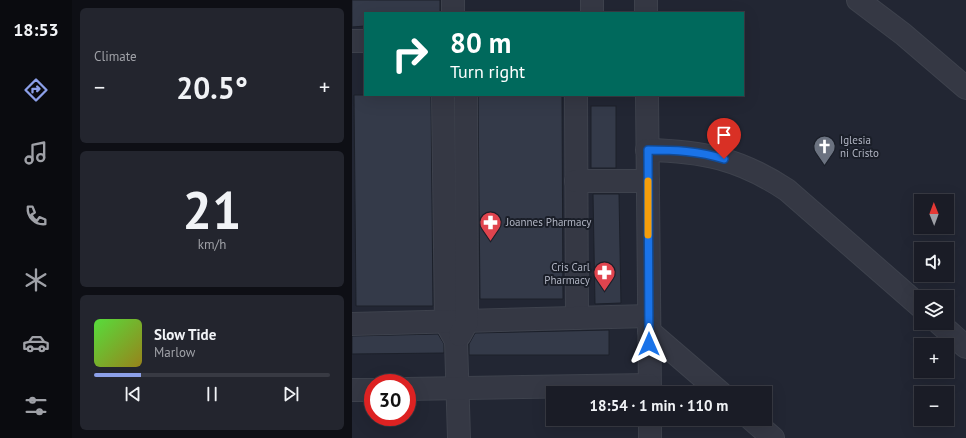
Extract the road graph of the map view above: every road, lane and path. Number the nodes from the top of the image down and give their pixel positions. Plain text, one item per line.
1 (453, 0) edge
2 (592, 0) edge
3 (646, 0) edge
4 (858, 0) edge
5 (453, 12) edge
6 (592, 12) edge
7 (646, 12) edge
8 (352, 41) edge
9 (364, 41) edge
10 (962, 78) edge
11 (443, 96) edge
12 (466, 96) edge
13 (576, 96) edge
14 (647, 96) edge
15 (648, 150) junction
16 (444, 176) junction
17 (466, 176) junction
18 (576, 181) junction
19 (648, 181) junction
20 (914, 301) edge
21 (577, 318) junction
22 (649, 323) junction
23 (352, 324) edge
24 (457, 329) junction
25 (947, 330) edge
26 (966, 347) edge
27 (650, 386) edge
28 (714, 386) edge
29 (416, 389) edge
30 (458, 389) junction
31 (546, 389) edge
32 (352, 390) edge
33 (364, 390) edge
34 (650, 426) edge
35 (759, 426) edge
36 (459, 438) edge
37 (650, 438) edge
38 (773, 438) edge

1 - 5 street
2 - 6 street
3 - 7 street
4 - 10 street
8 - 9 street
11 - 16 street
12 - 17 street
13 - 18 street
14 - 15 street
15 - 19 street
15 - 20 street
16 - 17 street
16 - 24 street
17 - 24 street
18 - 19 street
18 - 21 street
19 - 22 street
21 - 22 street
21 - 24 street
22 - 27 street
22 - 28 street
23 - 24 street
24 - 30 street
25 - 26 street
29 - 30 street
30 - 31 street
30 - 36 street
32 - 33 street
34 - 37 street
35 - 38 street

